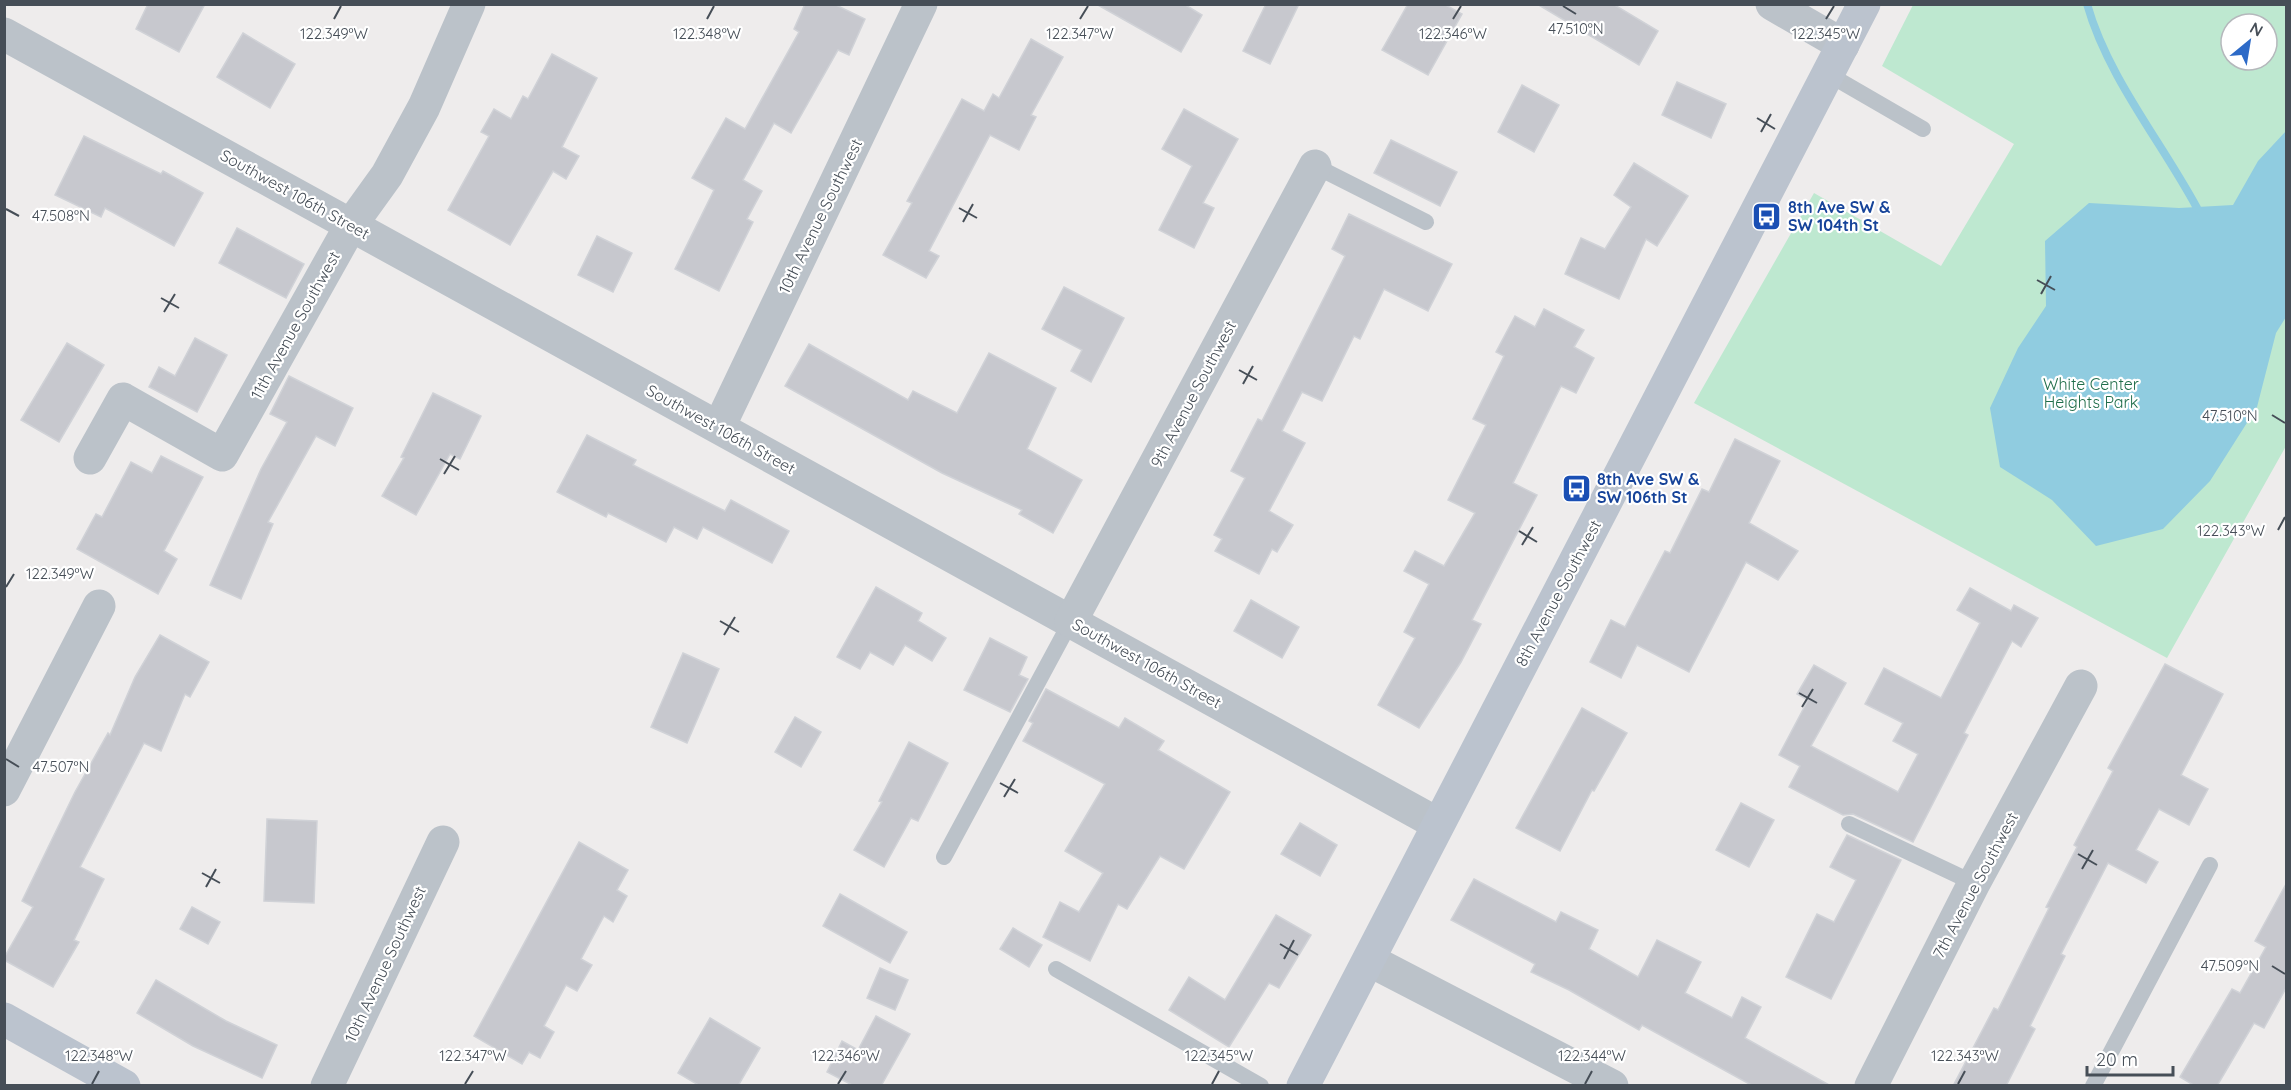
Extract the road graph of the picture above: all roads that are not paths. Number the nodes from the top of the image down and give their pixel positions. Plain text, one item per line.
1 (469, 4) edge
2 (921, 4) edge
3 (1772, 4) edge
4 (1864, 4) edge
5 (4, 34) edge
6 (1843, 45) junction
7 (1828, 74) junction
8 (1923, 129) dead end
9 (1315, 166) joint
10 (1426, 222) dead end
11 (351, 225) junction
12 (719, 427) junction
13 (90, 458) dead end
14 (99, 606) dead end
15 (1071, 621) junction
16 (2081, 686) dead end
17 (4, 790) edge
18 (1438, 824) junction
19 (1849, 824) dead end
20 (443, 842) dead end
21 (944, 857) dead end
22 (2210, 865) dead end
23 (1974, 883) junction
24 (1369, 960) junction
25 (1056, 969) dead end
26 (4, 1019) edge
27 (124, 1086) edge
28 (327, 1086) edge
29 (1261, 1086) edge
30 (1303, 1086) edge
31 (1612, 1086) edge
32 (1871, 1086) edge
33 (2093, 1086) edge

1 - 11 street, 11th Avenue Southwest
2 - 12 street, 10th Avenue Southwest
3 - 6 street
4 - 6 street, 8th Avenue Southwest
5 - 11 street, Southwest 106th Street
6 - 7 street, 8th Avenue Southwest
7 - 8 lane
7 - 18 street, 8th Avenue Southwest
9 - 10 lane
9 - 15 street, 9th Avenue Southwest
11 - 12 street, Southwest 106th Street
11 - 13 street, 11th Avenue Southwest
12 - 15 street, Southwest 106th Street
14 - 17 street
15 - 18 street, Southwest 106th Street
15 - 21 lane
16 - 23 street, 7th Avenue Southwest
18 - 24 street, 8th Avenue Southwest
19 - 23 lane
20 - 28 street, 10th Avenue Southwest
22 - 33 lane
23 - 32 street, 7th Avenue Southwest
24 - 30 street, 8th Avenue Southwest
24 - 31 street
25 - 29 lane
26 - 27 street

